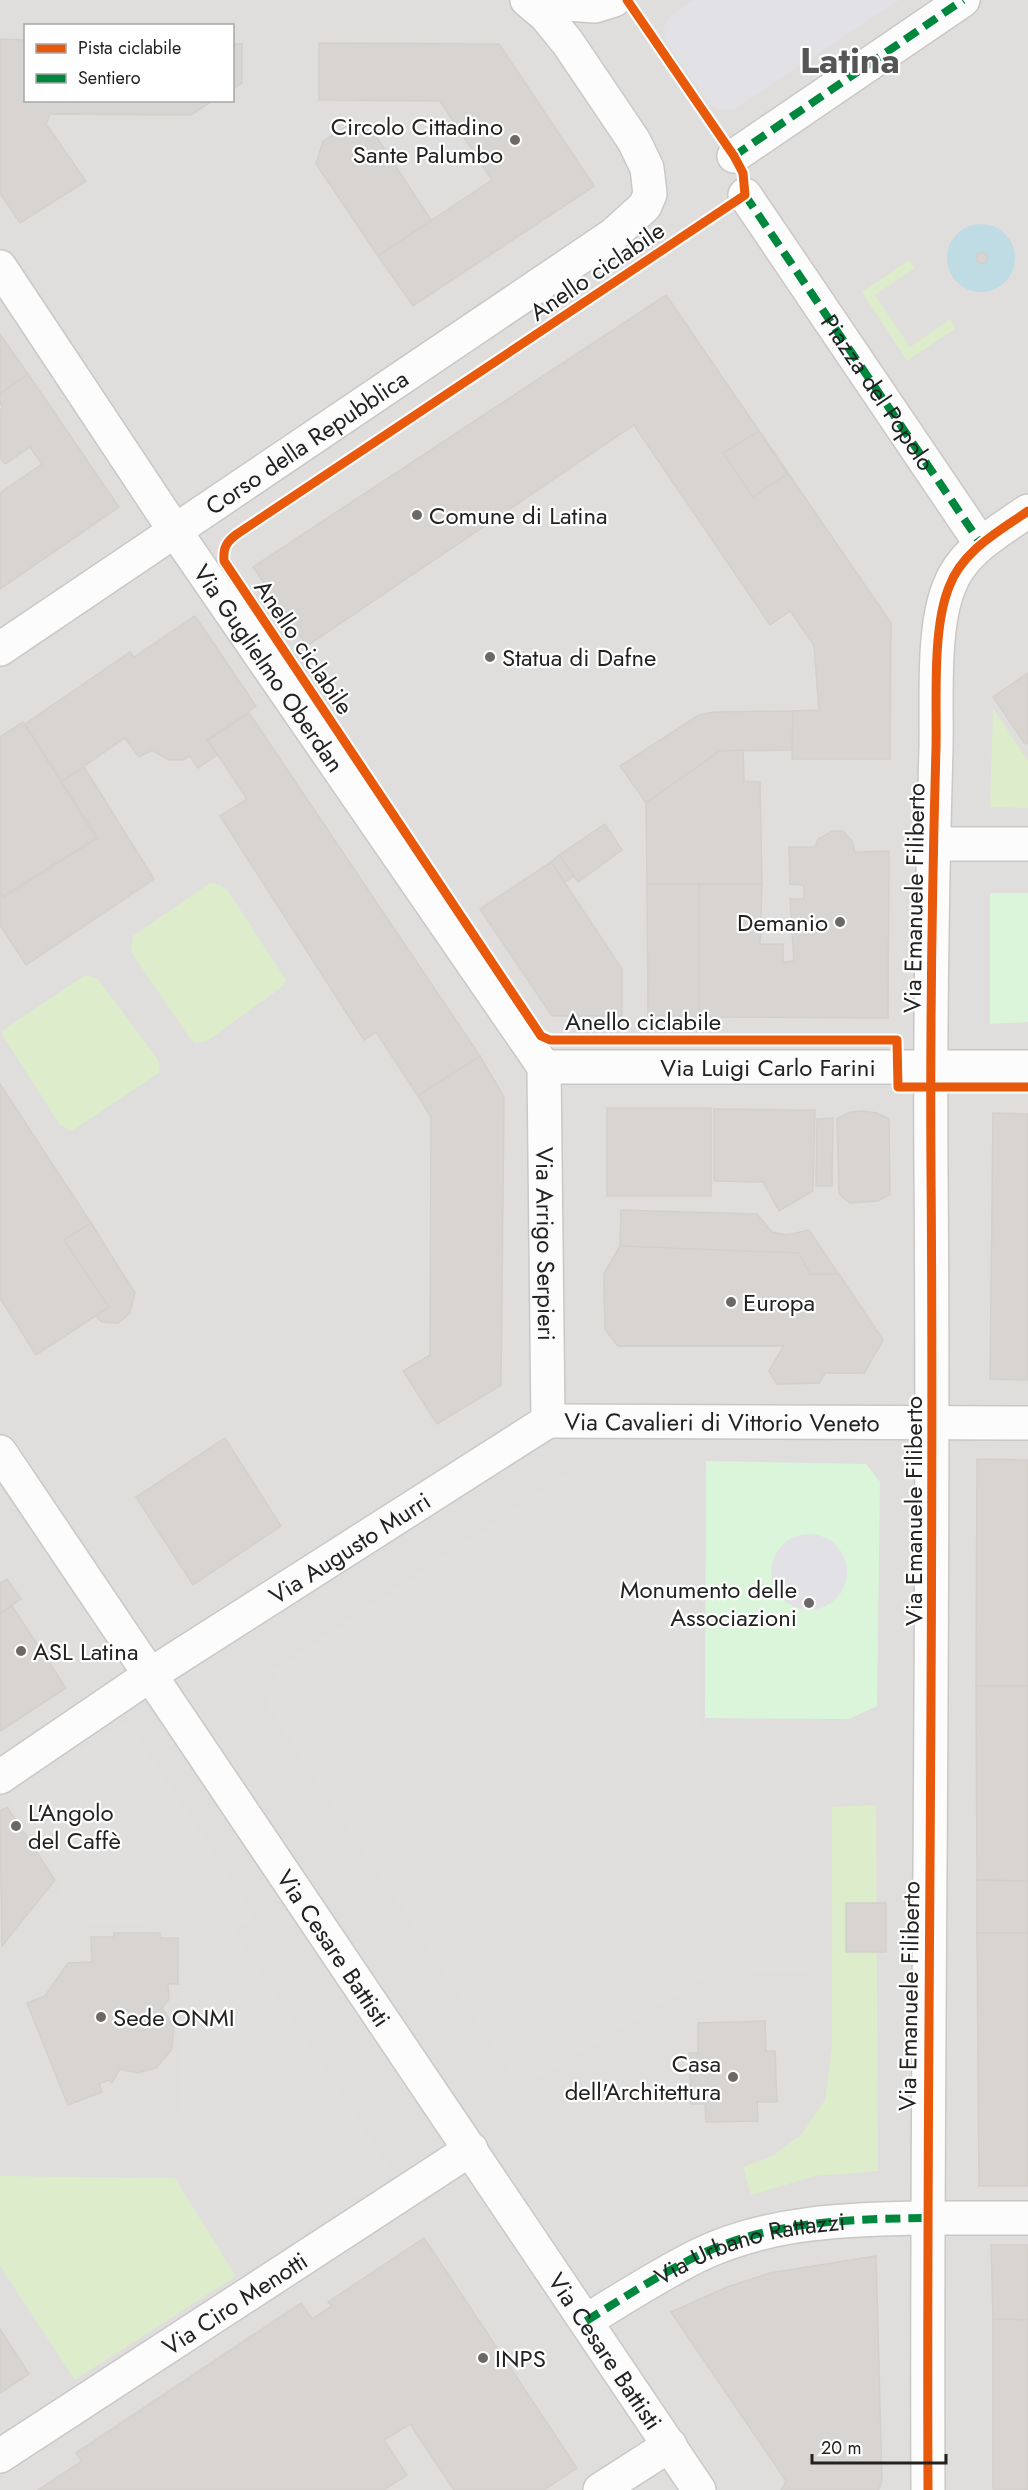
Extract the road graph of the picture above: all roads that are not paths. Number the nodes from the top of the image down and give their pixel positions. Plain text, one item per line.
1 (614, 0) edge
2 (963, 0) edge
3 (528, 1) edge
4 (734, 156) dead end
5 (745, 195) dead end
6 (0, 267) edge
7 (1028, 511) edge
8 (175, 531) junction
9 (981, 544) junction
10 (0, 649) edge
11 (933, 844) junction
12 (1028, 844) edge
13 (930, 1066) junction
14 (544, 1067) junction
15 (1028, 1067) edge
16 (548, 1420) junction
17 (933, 1421) junction
18 (1028, 1423) edge
19 (0, 1452) edge
20 (150, 1675) junction
21 (0, 1777) edge
22 (471, 2149) junction
23 (926, 2218) junction
24 (1028, 2218) edge
25 (586, 2321) junction
26 (670, 2445) junction
27 (0, 2456) edge
28 (600, 2490) edge
29 (699, 2490) edge
30 (928, 2490) edge

1 - 3 street
2 - 4 street
3 - 8 street, Corso della Repubblica
5 - 9 street, Piazza del Popolo
6 - 8 street, Via Guglielmo Oberdan
7 - 9 street
8 - 10 street, Corso della Repubblica
8 - 14 street, Via Guglielmo Oberdan
9 - 11 street, Via Emanuele Filiberto
11 - 12 street
11 - 13 street, Via Emanuele Filiberto
13 - 14 street, Via Luigi Carlo Farini
13 - 15 street, Via Luigi Carlo Farini
13 - 17 street, Via Emanuele Filiberto
14 - 16 street, Via Arrigo Serpieri
16 - 17 street, Via Cavalieri di Vittorio Veneto
16 - 20 street, Via Augusto Murri
17 - 18 street, Via Cavalieri di Vittorio Veneto
17 - 23 street, Via Emanuele Filiberto
19 - 20 street, Via Cesare Battisti
20 - 21 street, Via Augusto Murri
20 - 22 street, Via Cesare Battisti
22 - 25 street, Via Cesare Battisti
22 - 27 street, Via Ciro Menotti
23 - 24 street, Via Urbano Rattazzi
23 - 25 street, Via Urbano Rattazzi
23 - 30 street, Via Emanuele Filiberto
25 - 26 street, Via Cesare Battisti
26 - 28 street
26 - 29 street, Via Cesare Battisti

